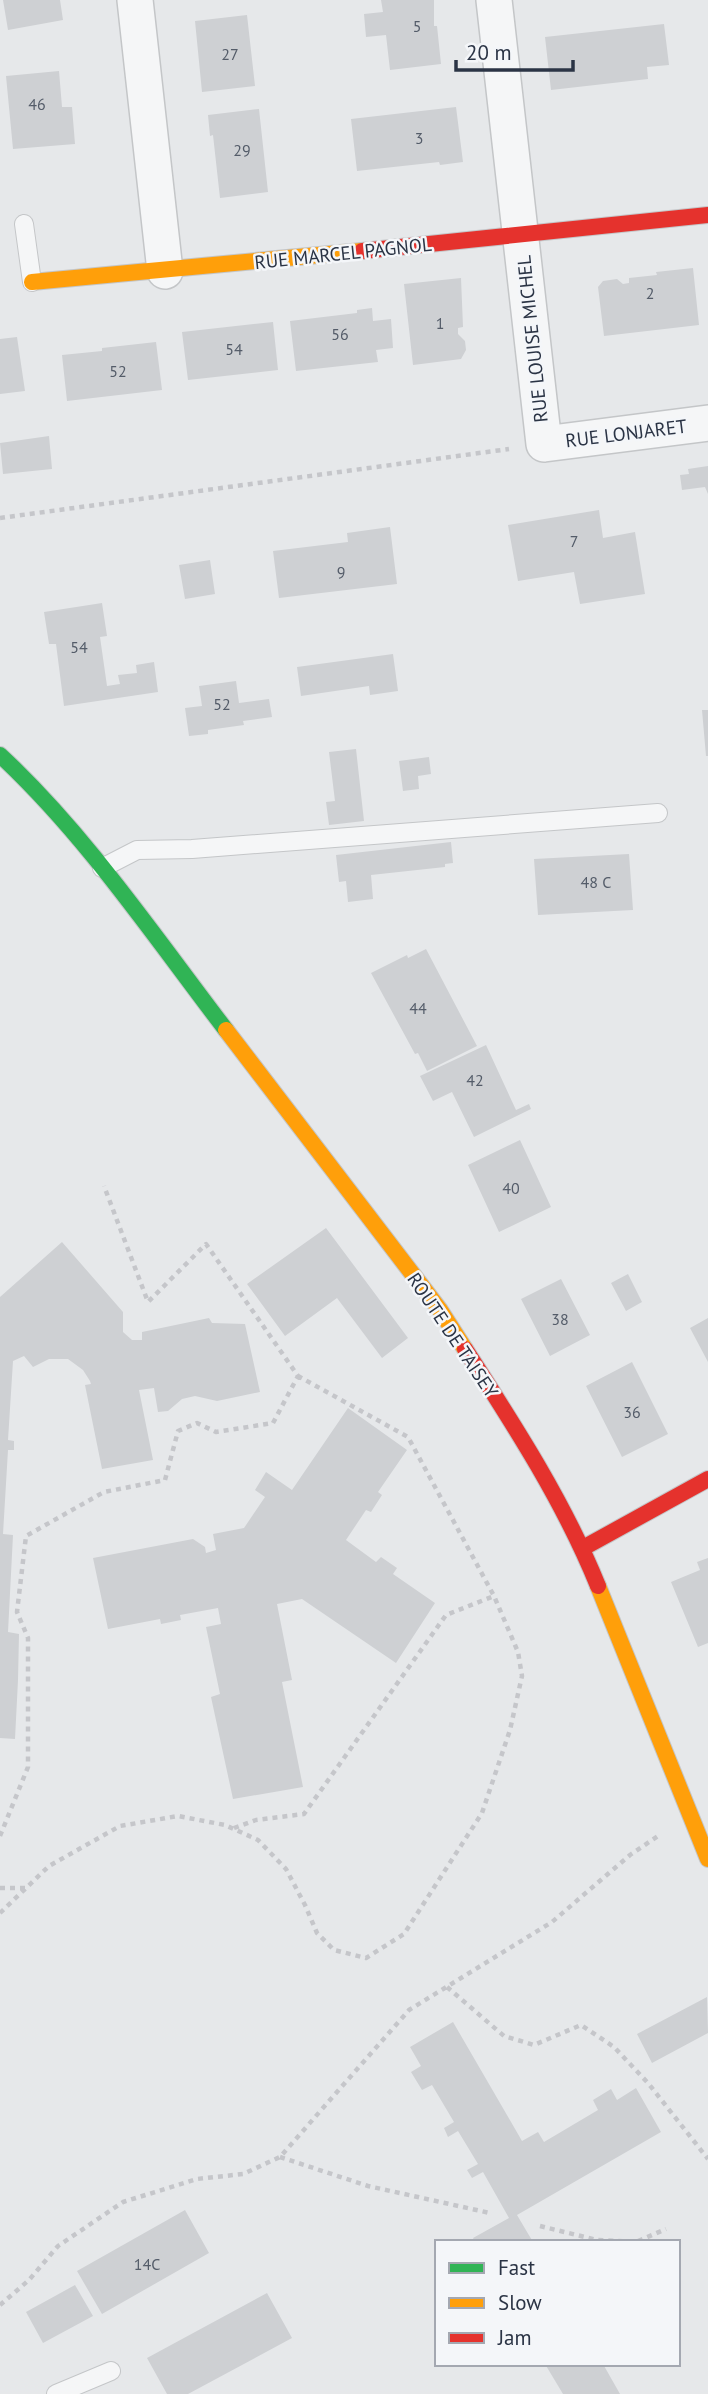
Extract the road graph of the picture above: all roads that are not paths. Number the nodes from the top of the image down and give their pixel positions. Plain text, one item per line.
1 (135, 0) edge
2 (494, 0) edge
3 (708, 215) edge
4 (24, 224) dead end
5 (520, 234) junction
6 (165, 271) junction
7 (32, 282) joint
8 (708, 423) edge
9 (544, 444) joint
10 (0, 755) edge
11 (658, 813) dead end
12 (102, 868) junction
13 (708, 1479) edge
14 (583, 1548) junction
15 (708, 1859) edge
16 (111, 2371) dead end
17 (55, 2394) edge

1 - 6 street
2 - 5 street, RUE LOUISE MICHEL
3 - 5 street, RUE LOUISE MICHEL
4 - 7 lane
5 - 6 street, RUE MARCEL PAGNOL
5 - 9 street, RUE LOUISE MICHEL
6 - 7 street, RUE MARCEL PAGNOL
8 - 9 street, RUE LONJARET
10 - 12 street, ROUTE DE TAISEY
11 - 12 lane
12 - 14 street, ROUTE DE TAISEY
13 - 14 street
14 - 15 street, ROUTE DE TAISEY
16 - 17 lane

